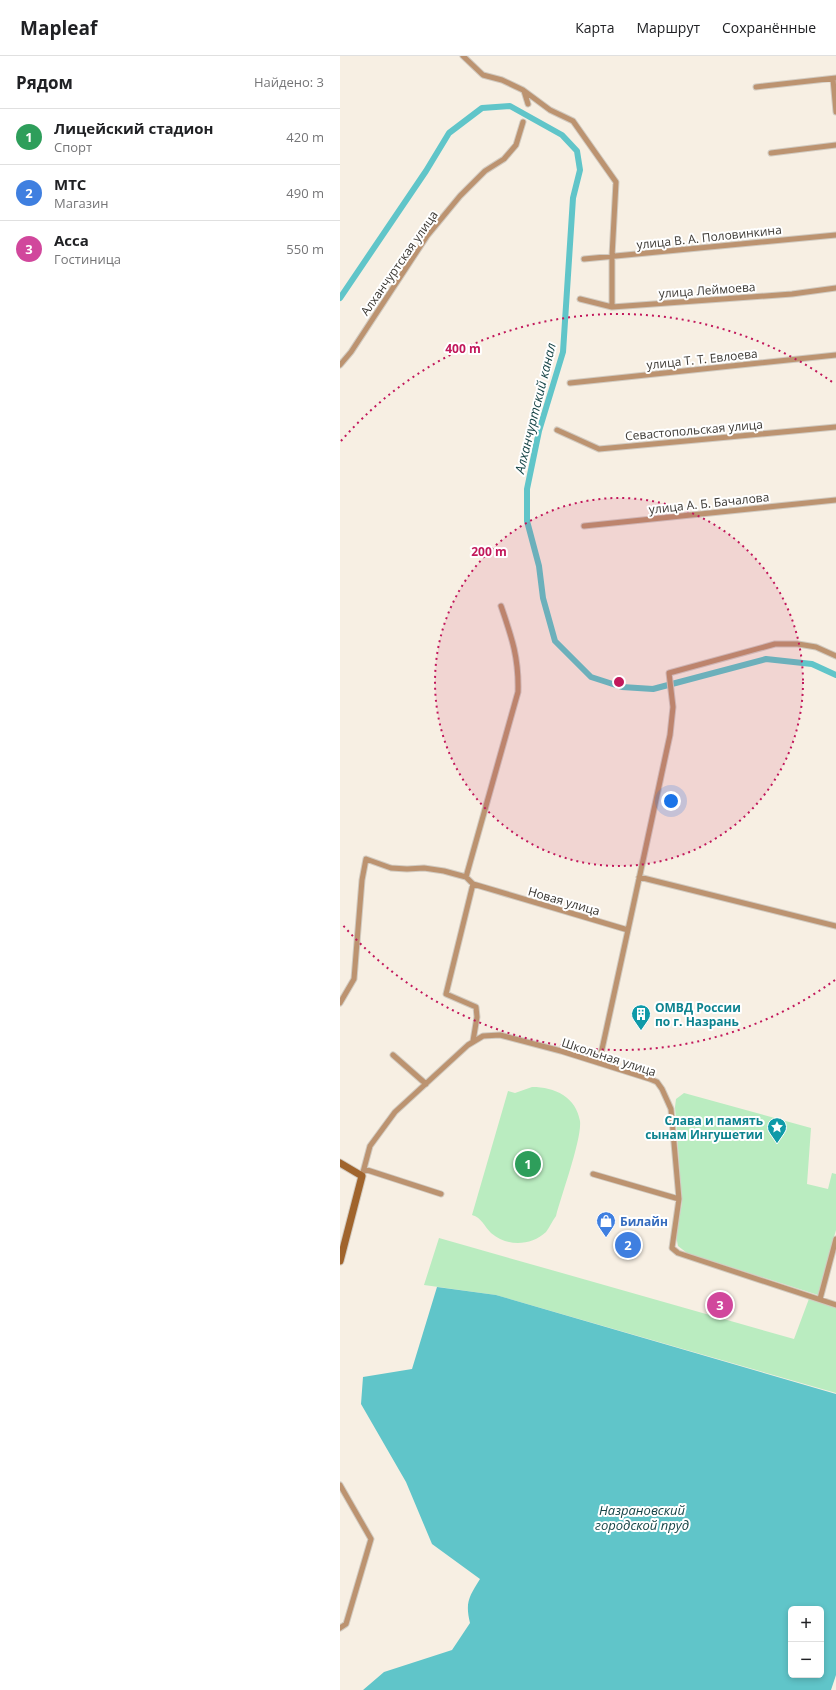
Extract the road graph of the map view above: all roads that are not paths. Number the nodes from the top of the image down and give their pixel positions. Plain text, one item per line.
1 (462, 56) edge
2 (834, 78) edge
3 (756, 87) dead end
4 (524, 90) junction
5 (528, 104) dead end
6 (836, 112) edge
7 (523, 122) dead end
8 (836, 146) edge
9 (770, 152) dead end
10 (836, 235) edge
11 (612, 256) junction
12 (584, 259) dead end
13 (836, 288) edge
14 (580, 298) dead end
15 (612, 307) junction
16 (836, 355) edge
17 (340, 364) edge
18 (570, 383) dead end
19 (836, 427) edge
20 (557, 430) dead end
21 (836, 500) edge
22 (584, 526) dead end
23 (501, 606) dead end
24 (836, 656) edge
25 (466, 877) junction
26 (639, 877) junction
27 (474, 884) junction
28 (836, 926) edge
29 (628, 930) junction
30 (340, 1003) edge
31 (473, 1041) junction
32 (393, 1055) dead end
33 (599, 1063) junction
34 (426, 1084) junction
35 (340, 1163) edge
36 (363, 1173) junction
37 (593, 1174) dead end
38 (441, 1194) dead end
39 (679, 1199) junction
40 (836, 1239) edge
41 (341, 1247) edge
42 (340, 1262) edge
43 (820, 1299) junction
44 (836, 1305) edge
45 (340, 1485) edge
46 (340, 1628) edge

1 - 4 street
2 - 3 street
2 - 6 street
4 - 5 street
4 - 11 street
7 - 17 street, Алханчуртская улица
8 - 9 street
10 - 11 street, улица В. А. Половинкина
11 - 12 street, улица В. А. Половинкина
11 - 15 street
13 - 15 street, улица Леймоева
14 - 15 street, улица Леймоева
16 - 18 street, улица Т. Т. Евлоева
19 - 20 street, Севастопольская улица
21 - 22 street, улица А. Б. Бачалова
23 - 25 street
24 - 26 street
25 - 27 street, Новая улица
25 - 30 street, Новая улица
26 - 28 street
26 - 29 street
27 - 29 street, Новая улица
27 - 31 street
29 - 33 street
31 - 33 street, Школьная улица
31 - 34 street
32 - 34 street
33 - 39 street, Школьная улица
34 - 36 street
35 - 36 street
36 - 38 street
36 - 41 street
37 - 39 street
39 - 43 street, Школьная улица
40 - 43 street
41 - 42 street
43 - 44 street
45 - 46 street

